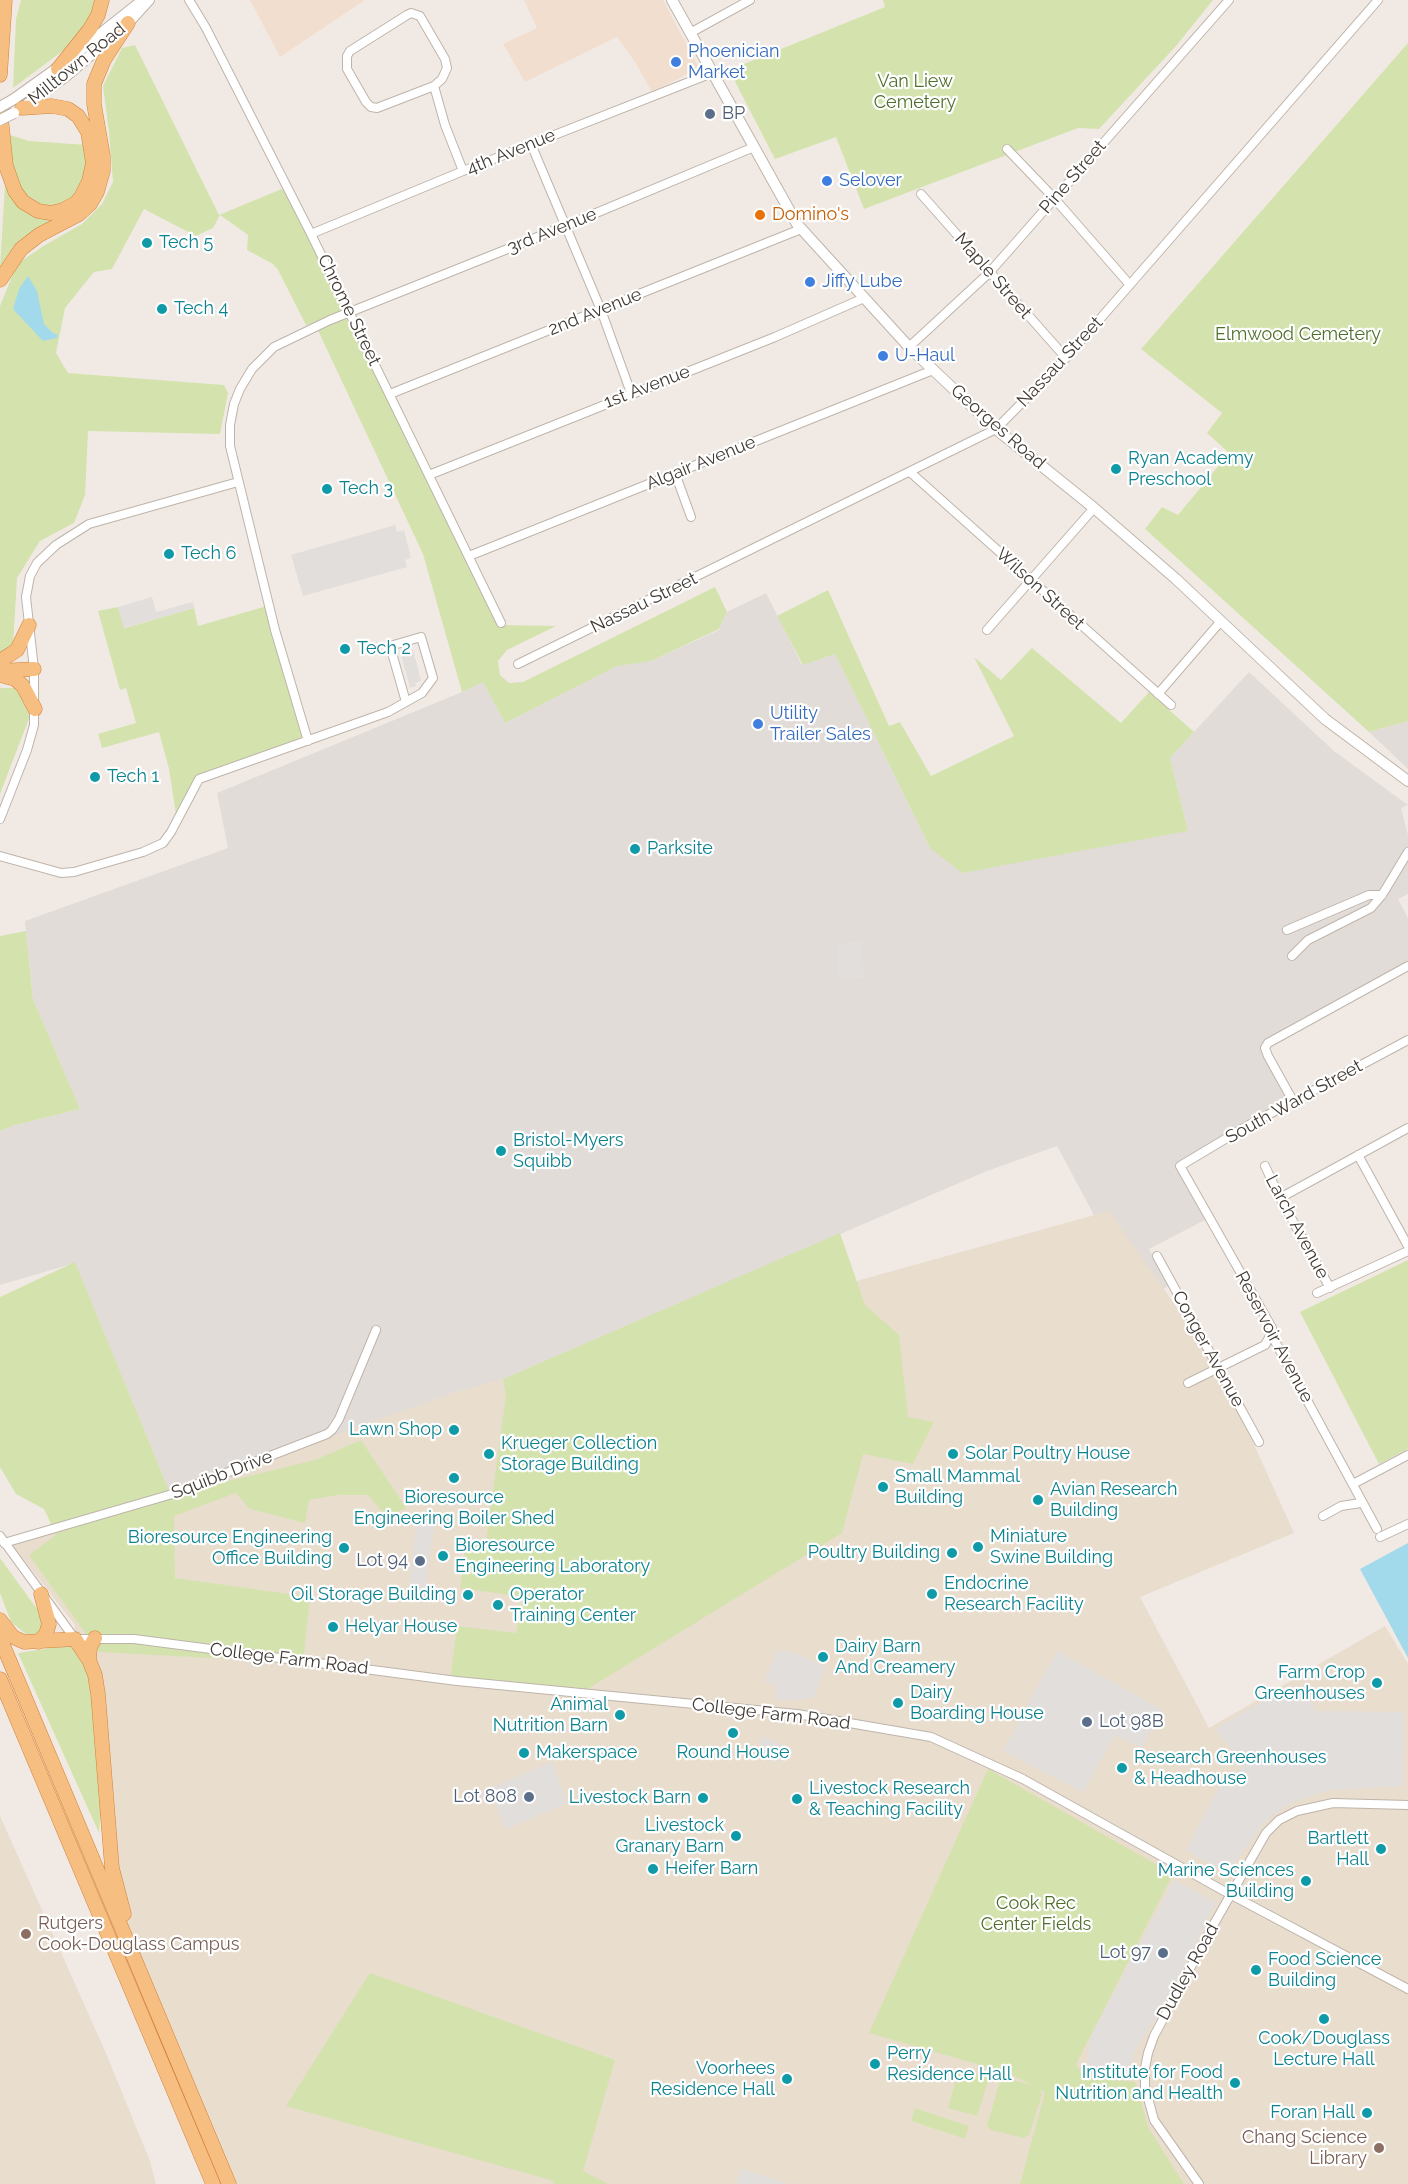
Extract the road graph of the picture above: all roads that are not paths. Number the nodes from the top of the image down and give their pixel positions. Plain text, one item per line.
1 (5, 0) edge
2 (15, 0) edge
3 (102, 0) edge
4 (143, 0) edge
5 (149, 0) edge
6 (189, 0) edge
7 (672, 0) edge
8 (750, 0) edge
9 (1229, 0) edge
10 (1378, 0) edge
11 (128, 23) junction
12 (690, 33) junction
13 (3, 34) junction
14 (57, 69) junction
15 (712, 73) junction
16 (0, 75) edge
17 (434, 86) junction
18 (0, 105) edge
19 (17, 107) junction
20 (0, 120) edge
21 (531, 144) junction
22 (754, 147) junction
23 (1007, 149) dead end
24 (463, 171) junction
25 (921, 194) dead end
26 (1054, 198) junction
27 (565, 226) junction
28 (801, 229) junction
29 (311, 234) junction
30 (989, 273) junction
31 (0, 280) edge
32 (1130, 285) junction
33 (864, 298) junction
34 (601, 310) junction
35 (350, 312) junction
36 (909, 347) junction
37 (1066, 358) junction
38 (933, 370) junction
39 (630, 393) junction
40 (390, 394) junction
41 (996, 429) junction
42 (910, 472) junction
43 (675, 473) junction
44 (429, 475) junction
45 (238, 482) junction
46 (1094, 508) junction
47 (691, 516) dead end
48 (469, 556) junction
49 (1031, 580) junction
50 (1221, 621) junction
51 (501, 623) dead end
52 (29, 625) junction
53 (987, 630) dead end
54 (0, 662) edge
55 (518, 664) dead end
56 (33, 665) junction
57 (0, 673) edge
58 (1158, 694) junction
59 (406, 702) junction
60 (1171, 705) dead end
61 (35, 709) junction
62 (308, 741) junction
63 (1408, 781) edge
64 (0, 819) edge
65 (1408, 852) edge
66 (0, 856) edge
67 (1382, 895) junction
68 (1287, 930) dead end
69 (1292, 956) dead end
70 (1408, 966) edge
71 (1408, 1040) edge
72 (1293, 1101) junction
73 (1408, 1128) edge
74 (1358, 1155) junction
75 (1180, 1166) joint
76 (1265, 1166) dead end
77 (1280, 1198) junction
78 (1408, 1246) edge
79 (1408, 1251) edge
80 (1157, 1256) dead end
81 (1330, 1288) junction
82 (1317, 1293) dead end
83 (376, 1330) dead end
84 (1271, 1334) junction
85 (1220, 1369) junction
86 (1188, 1383) dead end
87 (1259, 1442) dead end
88 (1408, 1455) edge
89 (1353, 1484) junction
90 (1363, 1506) junction
91 (1323, 1516) dead end
92 (1408, 1524) edge
93 (2, 1539) edge
94 (41, 1594) junction
95 (0, 1620) edge
96 (0, 1638) edge
97 (95, 1638) junction
98 (75, 1639) junction
99 (38, 1642) junction
100 (89, 1660) junction
101 (0, 1678) edge
102 (0, 1688) edge
103 (14, 1710) junction
104 (1408, 1805) edge
105 (1231, 1894) junction
106 (138, 1969) junction
107 (1408, 1989) edge
108 (211, 2141) junction
109 (197, 2148) junction
110 (205, 2184) edge
111 (213, 2184) edge
112 (229, 2184) edge
113 (238, 2184) edge
114 (1199, 2184) edge

1 - 13 highway
2 - 13 highway
3 - 14 highway
4 - 14 street, Milltown Road
5 - 11 street, Milltown Road
6 - 29 street, Chrome Street
7 - 12 street, Georges Road
8 - 12 street
9 - 26 street, Pine Street
10 - 32 street, Nassau Street
11 - 19 street, Milltown Road
11 - 31 highway
12 - 15 street, Georges Road
13 - 16 highway
14 - 19 street, Milltown Road
15 - 21 street, 4th Avenue
15 - 22 street, Georges Road
17 - 17 street
17 - 24 street
18 - 19 street, Milltown Road, bridge
18 - 19 highway
19 - 20 street, Milltown Road, bridge
21 - 24 street, 4th Avenue
21 - 27 street
22 - 27 street, 3rd Avenue
22 - 28 street, Georges Road
23 - 26 street
24 - 29 street, 4th Avenue
25 - 30 street, Maple Street
26 - 30 street, Pine Street
26 - 32 street
27 - 34 street
27 - 35 street, 3rd Avenue
28 - 33 street, Georges Road
28 - 34 street, 2nd Avenue
29 - 35 street, Chrome Street
30 - 36 street, Pine Street
30 - 37 street, Maple Street
32 - 37 street, Nassau Street
33 - 36 street, Georges Road
33 - 39 street, 1st Avenue
34 - 39 street
34 - 40 street, 2nd Avenue
35 - 40 street, Chrome Street
35 - 45 street, 3rd Avenue
36 - 38 street, Georges Road
37 - 41 street, Nassau Street
38 - 41 street, Georges Road
38 - 43 street, Algair Avenue
39 - 44 street, 1st Avenue
40 - 44 street, Chrome Street
41 - 42 street, Nassau Street
41 - 46 street, Georges Road
42 - 49 street, Wilson Street
42 - 55 street, Nassau Street
43 - 47 street
43 - 48 street, Algair Avenue
44 - 48 street, Chrome Street
45 - 52 street
45 - 62 street, 3rd Avenue
46 - 49 street
46 - 50 street, Georges Road
48 - 51 street, Chrome Street
49 - 53 street
49 - 58 street, Wilson Street
50 - 58 street
50 - 63 street, Georges Road
52 - 54 highway
52 - 56 street
54 - 56 highway
56 - 57 highway
56 - 61 street
57 - 61 highway
58 - 60 street, Wilson Street
59 - 59 street
59 - 62 street
61 - 64 street
62 - 66 street
65 - 67 street
67 - 68 street
67 - 69 street
70 - 72 street
71 - 72 street, South Ward Street
72 - 75 street, South Ward Street
73 - 74 street
74 - 77 street
74 - 78 street
75 - 84 street, Reservoir Avenue
76 - 77 street, Larch Avenue
77 - 81 street, Larch Avenue
79 - 81 street
80 - 85 street, Conger Avenue
81 - 82 street
83 - 93 street, Squibb Drive
84 - 85 street
84 - 89 street, Reservoir Avenue
85 - 86 street
85 - 87 street, Conger Avenue
88 - 89 street
89 - 90 street, Reservoir Avenue
90 - 91 street
90 - 92 street, Reservoir Avenue
93 - 94 street
94 - 98 street
94 - 99 highway
95 - 99 highway
96 - 106 highway
97 - 98 street, College Farm Road
97 - 100 highway
97 - 105 street, College Farm Road
98 - 99 highway
98 - 100 highway
100 - 106 highway
101 - 103 highway
102 - 103 highway
103 - 109 highway
104 - 105 street, Dudley Road
105 - 107 street, College Farm Road
105 - 114 street, Dudley Road
106 - 108 highway
108 - 112 highway
108 - 113 highway
109 - 110 highway
109 - 111 highway

